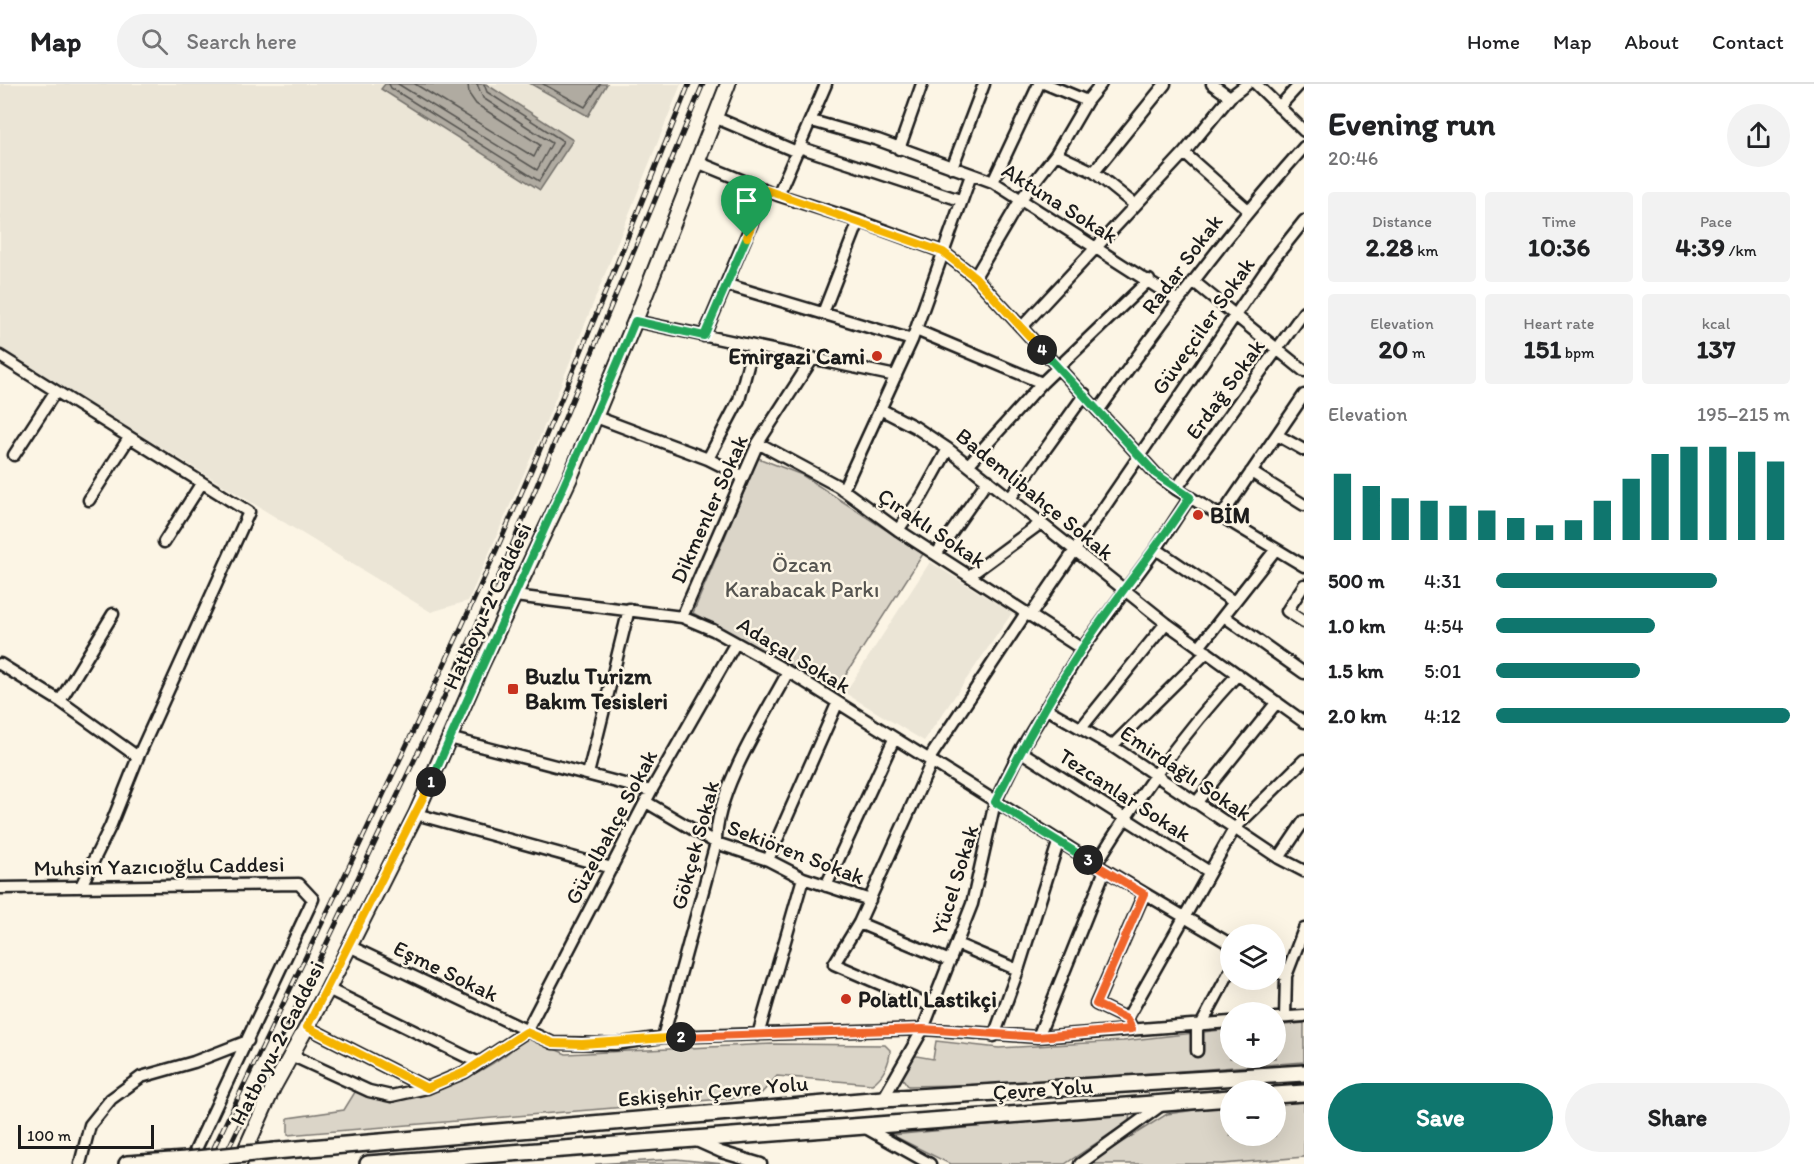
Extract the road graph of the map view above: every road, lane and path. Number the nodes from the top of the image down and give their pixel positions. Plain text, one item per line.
1 (728, 84) edge
2 (826, 84) edge
3 (922, 84) edge
4 (984, 84) edge
5 (1039, 84) edge
6 (1046, 84) edge
7 (1101, 84) edge
8 (1165, 84) edge
9 (1212, 84) edge
10 (1246, 84) edge
11 (1256, 84) edge
12 (1300, 84) edge
13 (1230, 97) junction
14 (1087, 101) junction
15 (1279, 107) junction
16 (714, 117) junction
17 (812, 121) junction
18 (1304, 131) edge
19 (1304, 147) edge
20 (899, 149) junction
21 (798, 150) junction
22 (1184, 153) junction
23 (1056, 154) junction
24 (698, 162) junction
25 (952, 168) junction
26 (1094, 172) junction
27 (971, 175) junction
28 (993, 182) junction
29 (766, 190) junction
30 (778, 195) junction
31 (1021, 199) junction
32 (960, 200) junction
33 (1135, 205) junction
34 (1248, 210) junction
35 (859, 221) junction
36 (1304, 221) edge
37 (1097, 248) junction
38 (943, 252) junction
39 (975, 277) junction
40 (1149, 280) junction
41 (1193, 281) junction
42 (728, 285) junction
43 (1177, 300) junction
44 (1304, 312) edge
45 (823, 313) junction
46 (1236, 314) junction
47 (635, 321) junction
48 (1022, 327) junction
49 (914, 335) junction
50 (704, 336) junction
51 (753, 346) junction
52 (1277, 350) junction
53 (0, 356) edge
54 (813, 358) junction
55 (1057, 367) junction
56 (1304, 371) edge
57 (896, 376) junction
58 (1042, 383) junction
59 (55, 392) junction
60 (1085, 394) junction
61 (1304, 395) edge
62 (882, 410) junction
63 (1098, 411) junction
64 (596, 417) junction
65 (1277, 435) junction
66 (129, 438) junction
67 (758, 444) junction
68 (948, 449) junction
69 (1304, 450) edge
70 (14, 455) dead end
71 (1138, 455) junction
72 (708, 459) junction
73 (969, 464) junction
74 (1251, 472) junction
75 (742, 476) junction
76 (988, 480) junction
77 (201, 484) junction
78 (1176, 489) junction
79 (843, 490) junction
80 (1011, 497) junction
81 (1190, 497) junction
82 (89, 500) dead end
83 (1304, 505) edge
84 (1222, 515) junction
85 (1041, 523) junction
86 (898, 530) junction
87 (164, 542) dead end
88 (1156, 549) junction
89 (1276, 549) junction
90 (1073, 550) junction
91 (937, 554) junction
92 (1304, 566) edge
93 (969, 576) junction
94 (1304, 585) edge
95 (1125, 591) junction
96 (515, 596) junction
97 (1234, 602) junction
98 (629, 609) junction
99 (113, 614) dead end
100 (1028, 615) junction
101 (682, 617) junction
102 (1226, 617) junction
103 (1304, 622) edge
104 (1166, 623) junction
105 (735, 644) junction
106 (1082, 649) junction
107 (1203, 650) junction
108 (0, 664) edge
109 (788, 672) junction
110 (1304, 673) edge
111 (1238, 674) junction
112 (60, 701) junction
113 (1277, 702) junction
114 (837, 704) junction
115 (1045, 708) junction
116 (1304, 722) edge
117 (1082, 727) junction
118 (449, 738) junction
119 (894, 739) junction
120 (1112, 746) junction
121 (1020, 751) junction
122 (138, 757) junction
123 (930, 760) junction
124 (1304, 760) edge
125 (588, 774) junction
126 (1154, 775) junction
127 (651, 791) junction
128 (646, 802) junction
129 (995, 802) junction
130 (1196, 803) junction
131 (416, 814) junction
132 (1124, 819) junction
133 (1304, 820) edge
134 (1234, 828) junction
135 (1059, 840) junction
136 (716, 843) junction
137 (1279, 858) junction
138 (768, 860) junction
139 (612, 867) junction
140 (1100, 867) junction
141 (1208, 871) junction
142 (1304, 872) edge
143 (803, 878) junction
144 (81, 886) junction
145 (826, 886) junction
146 (0, 888) edge
147 (1144, 894) junction
148 (870, 900) junction
149 (1182, 918) junction
150 (860, 923) junction
151 (1304, 928) edge
152 (1220, 939) edge
153 (957, 944) junction
154 (349, 946) junction
155 (950, 961) junction
156 (1018, 969) junction
157 (1286, 976) edge
158 (1220, 988) edge
159 (328, 989) junction
160 (931, 1006) junction
161 (1304, 1016) edge
162 (1286, 1018) edge
163 (1220, 1023) edge
164 (1129, 1024) junction
165 (1199, 1025) junction
166 (307, 1027) junction
167 (923, 1029) junction
168 (526, 1032) junction
169 (758, 1035) junction
170 (994, 1036) junction
171 (663, 1037) junction
172 (1038, 1037) junction
173 (248, 1041) junction
174 (1197, 1051) dead end
175 (293, 1056) junction
176 (479, 1063) junction
177 (1304, 1073) edge
178 (427, 1088) junction
179 (1304, 1093) edge
180 (1286, 1094) edge
181 (883, 1099) junction
182 (1220, 1099) edge
183 (1164, 1103) junction
184 (859, 1125) junction
185 (692, 1139) junction
186 (188, 1162) edge
187 (80, 1164) edge
188 (127, 1164) edge
189 (239, 1164) edge
190 (368, 1164) edge
191 (761, 1164) edge
192 (930, 1164) edge
193 (1080, 1164) edge

1 - 16 main road, Hatboyu-2 Caddesi
2 - 17 street
3 - 20 street
4 - 25 street
5 - 28 street
6 - 14 street
7 - 14 street
8 - 26 street
9 - 13 street
10 - 13 street
11 - 15 street
12 - 15 street
13 - 22 street
14 - 23 street
15 - 18 street
16 - 21 street
16 - 24 main road, Hatboyu-2 Caddesi
17 - 20 street, Aktuna Sokak
17 - 21 street
19 - 34 street, Radar Sokak
20 - 25 street, Aktuna Sokak
21 - 30 street
21 - 32 street
22 - 33 street
22 - 34 street
23 - 26 street
23 - 31 street
24 - 29 street
24 - 47 main road, Hatboyu-2 Caddesi
25 - 27 street, Aktuna Sokak
26 - 33 street
27 - 28 street, Aktuna Sokak
27 - 32 street
28 - 31 street, Aktuna Sokak
29 - 30 street
29 - 42 street
30 - 35 street
31 - 37 street, Aktuna Sokak
31 - 39 street
32 - 38 street
33 - 37 street
34 - 41 street, Radar Sokak
35 - 38 street
35 - 45 street
36 - 46 street, Güveçciler Sokak
37 - 40 street, Aktuna Sokak
37 - 48 street
38 - 39 street
38 - 49 street
39 - 48 street
40 - 43 street, Aktuna Sokak
40 - 55 street
41 - 43 street, Radar Sokak
41 - 46 street
42 - 45 street
42 - 50 street
43 - 63 street, Radar Sokak
44 - 52 street, Erdağ Sokak
45 - 49 street
46 - 52 street
46 - 71 street, Güveçciler Sokak
47 - 50 street
47 - 64 main road, Hatboyu-2 Caddesi
48 - 55 street
49 - 57 street
49 - 58 street
50 - 51 street
51 - 54 street
51 - 72 street
52 - 56 street
52 - 78 street, Erdağ Sokak
53 - 59 street
54 - 57 street
54 - 67 street, Dikmenler Sokak
55 - 58 street
55 - 60 street
57 - 62 street
58 - 73 street
59 - 66 street
59 - 70 street
60 - 63 street
60 - 80 street
61 - 65 street
62 - 68 street, Bademlibahçe Sokak
62 - 79 street
63 - 71 street
64 - 72 street
64 - 96 main road, Hatboyu-2 Caddesi
65 - 69 street
65 - 74 street
66 - 77 street
66 - 82 street
67 - 75 street, Dikmenler Sokak
67 - 79 street, Çıraklı Sokak
68 - 73 street, Bademlibahçe Sokak
68 - 86 street
71 - 78 street
71 - 90 street, Güveçciler Sokak
72 - 75 street
73 - 76 street, Bademlibahçe Sokak
74 - 83 street
74 - 84 street
75 - 101 street, Dikmenler Sokak
76 - 80 street, Bademlibahçe Sokak
76 - 91 street
77 - 87 street
77 - 122 street
78 - 81 street
79 - 86 street, Çıraklı Sokak
80 - 85 street, Bademlibahçe Sokak
81 - 84 street
81 - 88 street, Yücel Sokak
84 - 89 street
85 - 90 street, Bademlibahçe Sokak
85 - 93 street
86 - 91 street, Çıraklı Sokak
88 - 95 street, Yücel Sokak
88 - 97 street
89 - 92 street
89 - 97 street
90 - 95 street, Bademlibahçe Sokak
90 - 100 street, Güveçciler Sokak
91 - 93 street, Çıraklı Sokak
93 - 100 street, Çıraklı Sokak
94 - 103 street
95 - 104 street, Bademlibahçe Sokak
95 - 106 street, Yücel Sokak
96 - 98 street, Adaçal Sokak
96 - 118 main road, Hatboyu-2 Caddesi
97 - 102 street
98 - 101 street, Adaçal Sokak
98 - 125 street
99 - 112 street
100 - 106 street, Çıraklı Sokak
100 - 123 street, Güveçciler Sokak
101 - 105 street, Adaçal Sokak
102 - 107 street
102 - 110 street
104 - 107 street, Bademlibahçe Sokak
104 - 117 street
105 - 109 street, Adaçal Sokak
105 - 127 street, Güzelbahçe Sokak
106 - 115 street, Yücel Sokak
107 - 111 street, Bademlibahçe Sokak
107 - 120 street
108 - 112 street
109 - 114 street, Adaçal Sokak
109 - 136 street, Gökçek Sokak
111 - 113 street, Bademlibahçe Sokak
111 - 126 street
112 - 122 street
113 - 116 street, Bademlibahçe Sokak
113 - 130 street
114 - 119 street, Adaçal Sokak
114 - 138 street
115 - 117 street, Emirdağlı Sokak
115 - 121 street, Yücel Sokak
117 - 120 street, Emirdağlı Sokak
118 - 125 street
118 - 131 main road, Hatboyu-2 Caddesi
119 - 123 street, Adaçal Sokak
119 - 145 street
120 - 126 street, Emirdağlı Sokak
121 - 129 street, Yücel Sokak
121 - 132 street, Tezcanlar Sokak
122 - 144 street
123 - 129 street, Adaçal Sokak
123 - 148 street, Güveçciler Sokak
124 - 134 street
125 - 127 street
126 - 130 street, Emirdağlı Sokak
126 - 132 street
127 - 128 street, Güzelbahçe Sokak
128 - 136 street, Sekiören Sokak
128 - 139 street, Güzelbahçe Sokak
129 - 135 street, Adaçal Sokak
129 - 153 street, Yücel Sokak
130 - 134 street, Emirdağlı Sokak
131 - 139 street
131 - 154 main road, Hatboyu-2 Caddesi
132 - 140 street
132 - 141 street, Tezcanlar Sokak
133 - 137 street
134 - 137 street, Emirdağlı Sokak
134 - 141 street
135 - 140 street, Adaçal Sokak
135 - 156 street
136 - 138 street, Sekiören Sokak
136 - 171 street, Gökçek Sokak
137 - 142 street, Emirdağlı Sokak
138 - 143 street, Sekiören Sokak
139 - 168 street, Güzelbahçe Sokak
140 - 147 street, Adaçal Sokak
140 - 172 street
141 - 149 street
143 - 145 street, Sekiören Sokak
143 - 169 street
144 - 146 street, Muhsin Yazıcıoğlu Caddesi
144 - 173 street, Muhsin Yazıcıoğlu Caddesi
145 - 148 street, Sekiören Sokak
147 - 149 street, Adaçal Sokak
147 - 164 street
148 - 150 street, Güveçciler Sokak
149 - 152 street, Adaçal Sokak
149 - 164 street
150 - 155 street
150 - 160 street, Güveçciler Sokak
151 - 157 street
153 - 155 street, Yücel Sokak
153 - 156 street
154 - 159 main road, Hatboyu-2 Caddesi
154 - 168 street, Eşme Sokak
155 - 160 street, Yücel Sokak
156 - 170 street
158 - 165 street
159 - 166 main road, Hatboyu-2 Caddesi
159 - 176 street
160 - 167 street, Yücel Sokak
161 - 162 street
163 - 165 street, Eşme Sokak
164 - 165 street, Eşme Sokak
164 - 172 street, Eşme Sokak
165 - 174 street
166 - 175 main road, Hatboyu-2 Caddesi
166 - 178 street
167 - 169 street, Eşme Sokak
167 - 170 street, Eşme Sokak
167 - 181 street, Yücel Sokak
168 - 171 street, Eşme Sokak
168 - 176 street
169 - 171 street, Eşme Sokak
170 - 172 street, Eşme Sokak
173 - 186 street
173 - 187 street
175 - 178 street
175 - 189 main road, Hatboyu-2 Caddesi
176 - 178 street
177 - 181 highway, Eskişehir Çevre Yolu
179 - 180 highway
181 - 186 highway, Eskişehir Çevre Yolu, bridge
182 - 183 highway, Çevre Yolu
183 - 184 highway, Çevre Yolu
183 - 193 street
184 - 185 highway, Eskişehir Çevre Yolu
184 - 192 street
185 - 190 highway, Eskişehir Çevre Yolu
185 - 191 street
186 - 188 highway, Eskişehir Çevre Yolu

